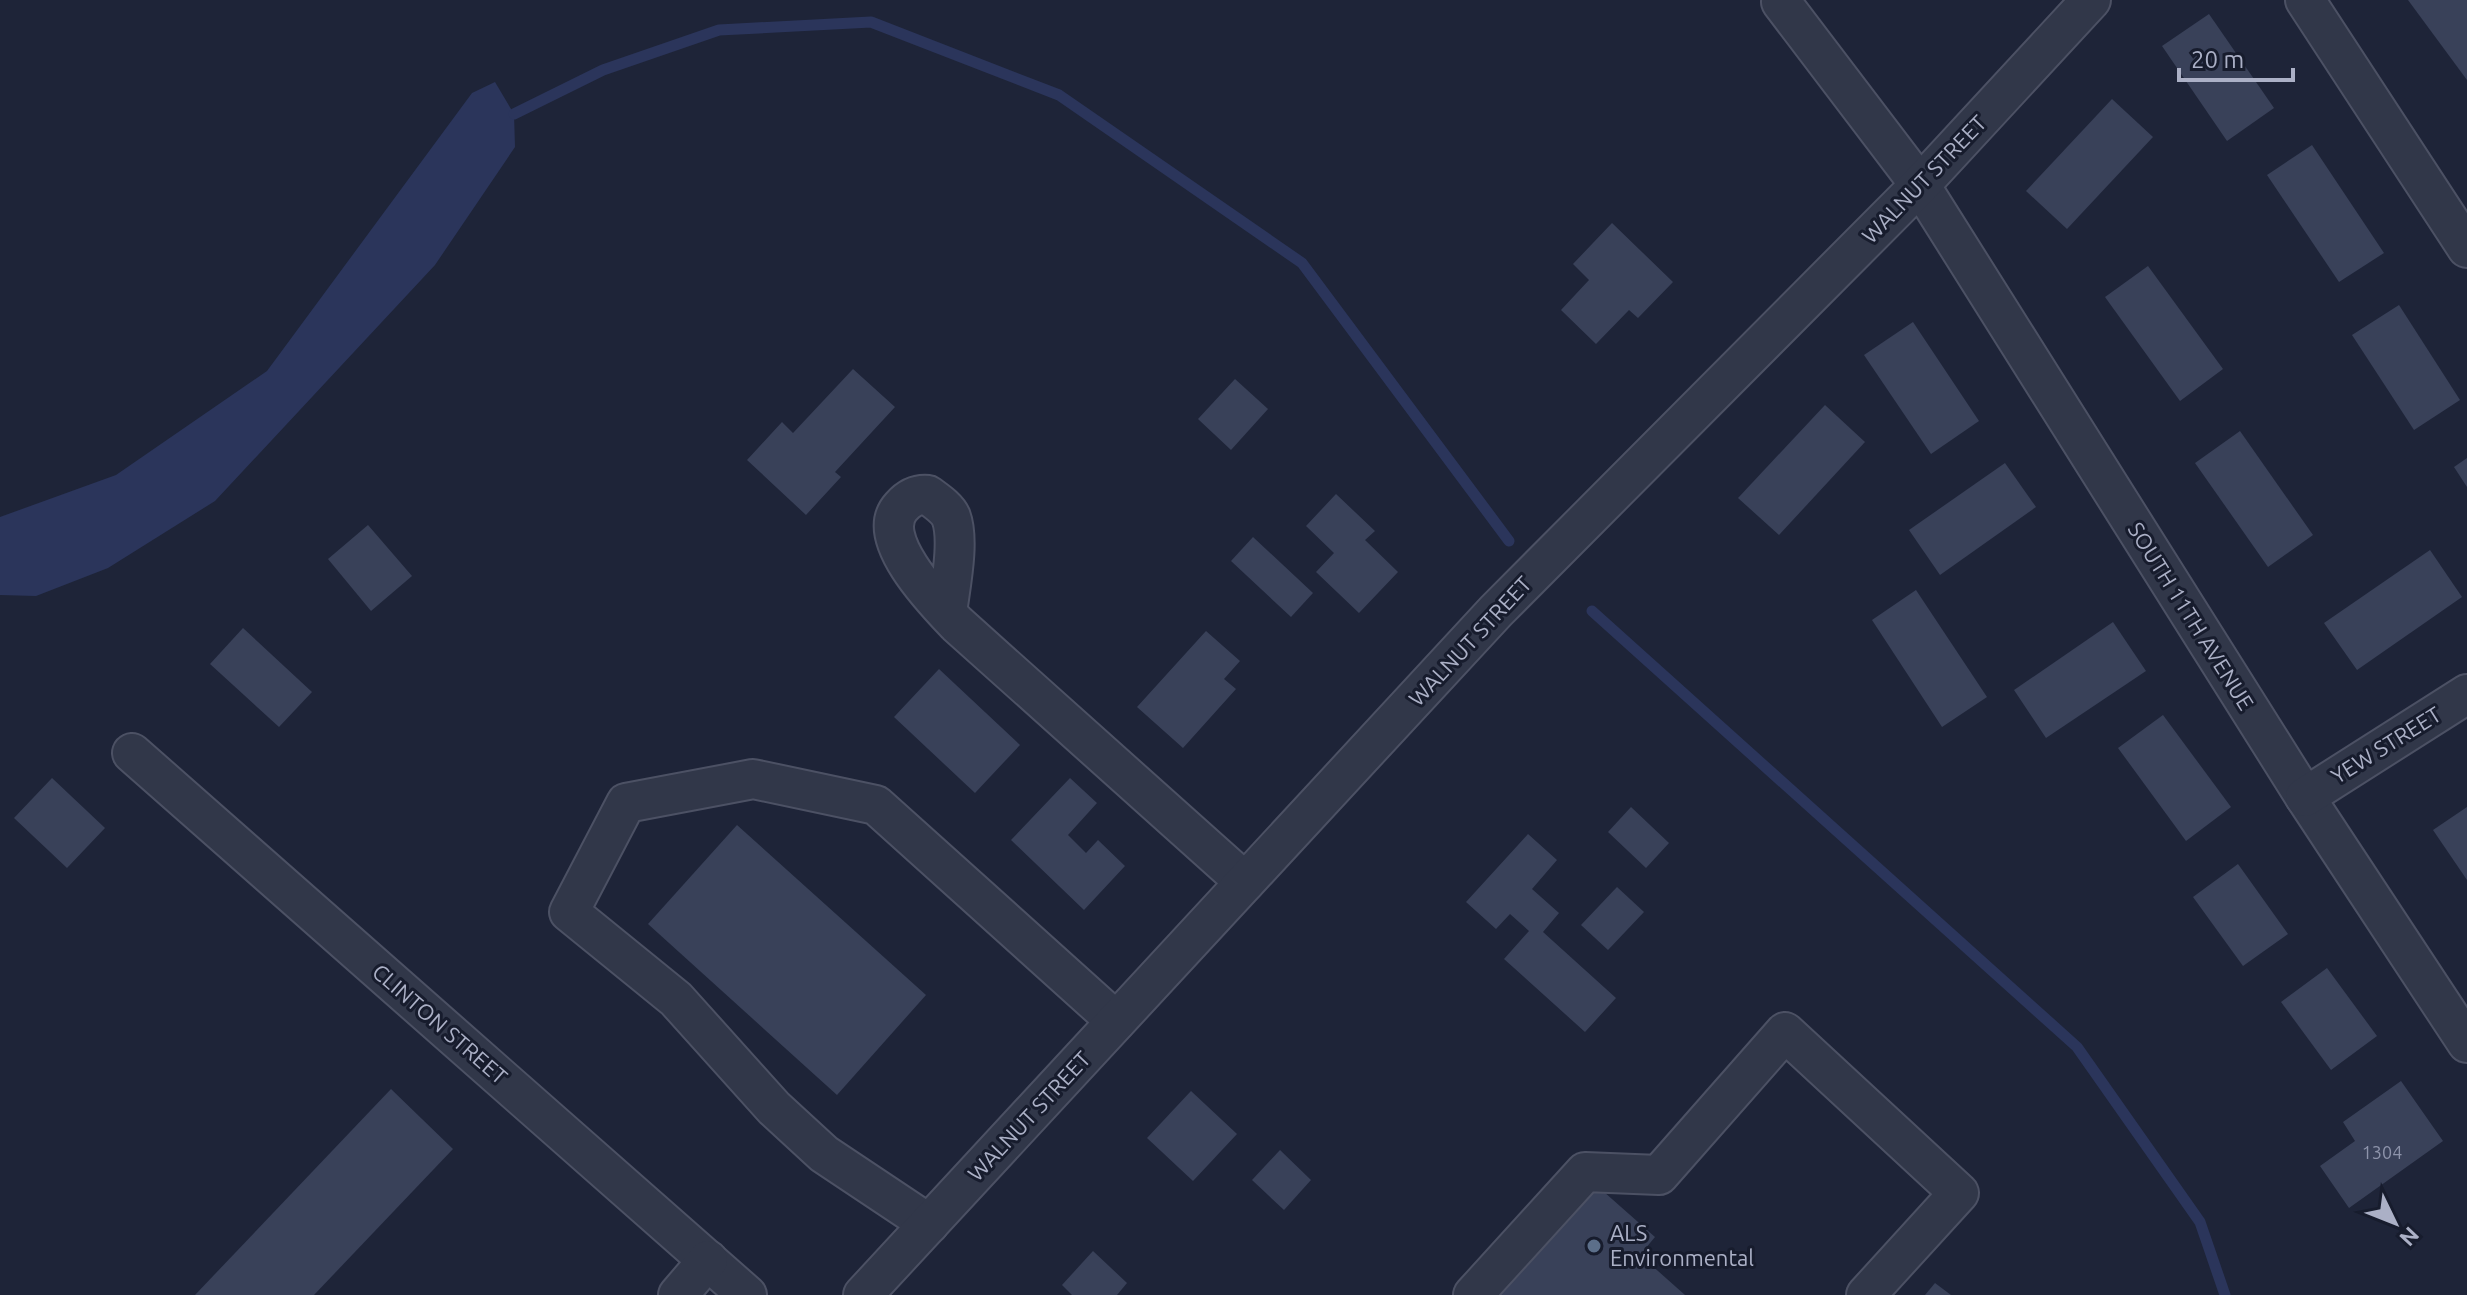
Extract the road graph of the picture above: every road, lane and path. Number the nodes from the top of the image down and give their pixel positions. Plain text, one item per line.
1 (2091, 0) edge
2 (2305, 0) edge
3 (1781, 2) dead end
4 (1920, 185) junction
5 (2467, 248) edge
6 (947, 613) dead end
7 (2467, 694) edge
8 (132, 753) dead end
9 (2305, 797) junction
10 (1245, 882) junction
11 (1116, 1021) junction
12 (2467, 1043) edge
13 (929, 1224) junction
14 (708, 1260) junction
15 (678, 1295) edge
16 (747, 1295) edge
17 (863, 1295) edge
18 (1473, 1295) edge
19 (1866, 1295) edge

1 - 4 street, WALNUT STREET
2 - 5 street
3 - 4 street, SOUTH 11TH AVENUE
4 - 9 street, SOUTH 11TH AVENUE
4 - 10 street, WALNUT STREET
6 - 10 street
7 - 9 street, YEW STREET
8 - 14 street, CLINTON STREET
9 - 12 street, SOUTH 11TH AVENUE
10 - 11 street, WALNUT STREET
11 - 13 street, WALNUT STREET
11 - 13 street
13 - 17 street, WALNUT STREET
14 - 15 street
14 - 16 street, CLINTON STREET
18 - 19 street

